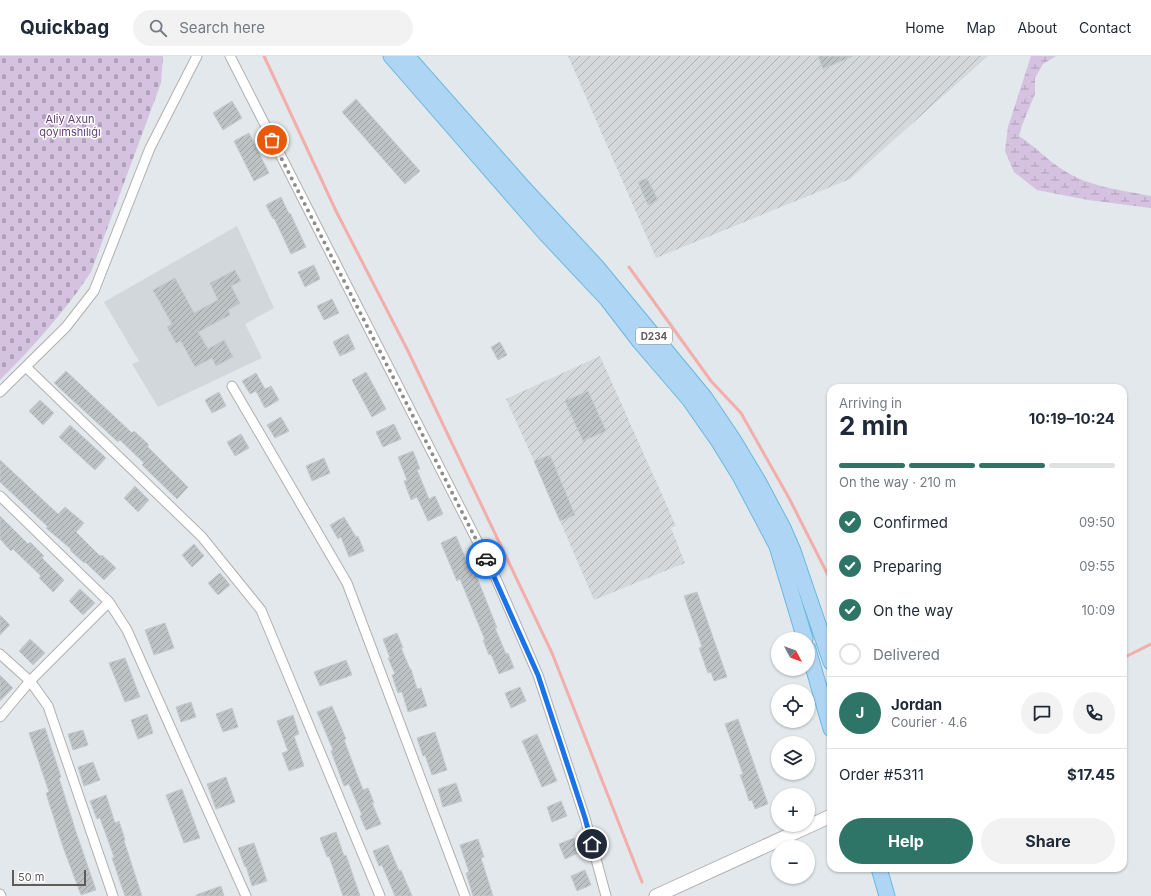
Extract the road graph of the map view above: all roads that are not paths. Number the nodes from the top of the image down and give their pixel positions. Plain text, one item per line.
1 (197, 56) edge
2 (230, 56) edge
3 (392, 56) edge
4 (407, 56) edge
5 (26, 367) junction
6 (232, 386) dead end
7 (0, 392) edge
8 (0, 496) edge
9 (109, 602) junction
10 (803, 632) edge
11 (827, 650) edge
12 (0, 654) edge
13 (815, 673) edge
14 (30, 681) junction
15 (827, 715) edge
16 (0, 717) edge
17 (827, 818) edge
18 (880, 872) edge
19 (113, 896) edge
20 (246, 896) edge
21 (380, 896) edge
22 (465, 896) edge
23 (606, 896) edge
24 (656, 896) edge
25 (887, 896) edge

1 - 5 street
2 - 23 street
3 - 10 main road, D234
4 - 11 main road, D234
5 - 7 street
5 - 21 street
6 - 22 street
8 - 9 street
9 - 14 street
9 - 20 street
12 - 14 street
13 - 15 main road
14 - 16 street
14 - 19 street
17 - 24 main road
18 - 25 main road

